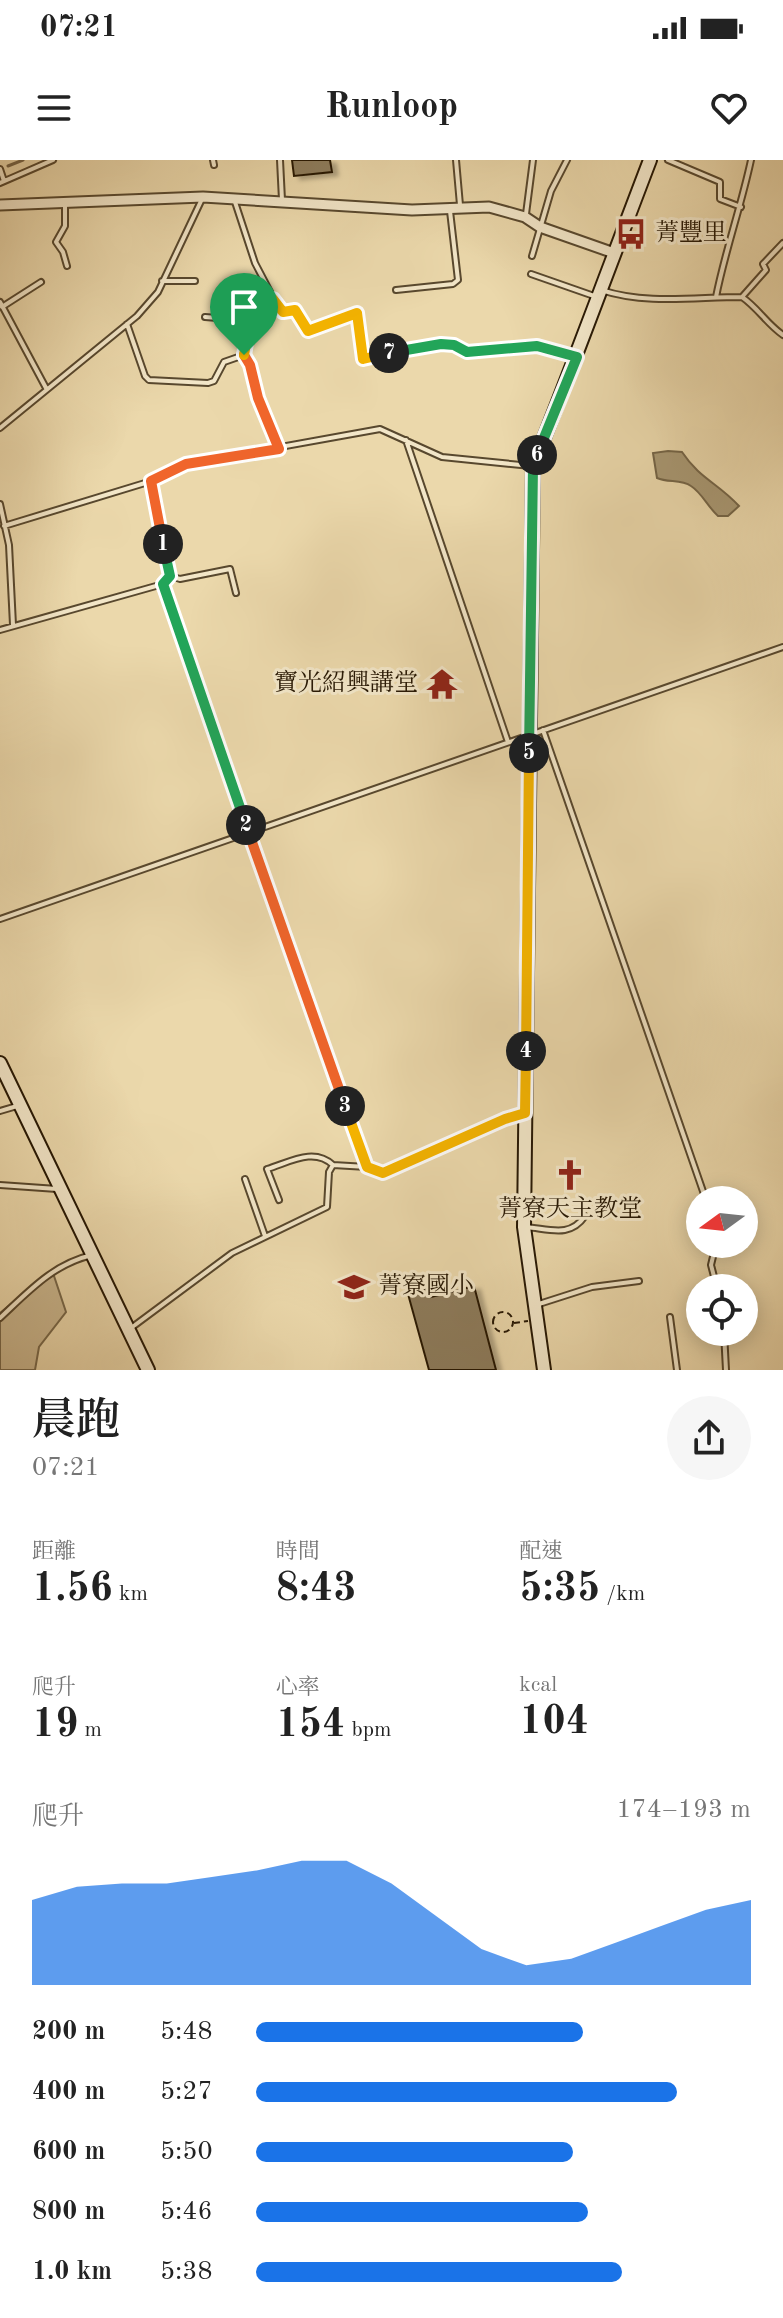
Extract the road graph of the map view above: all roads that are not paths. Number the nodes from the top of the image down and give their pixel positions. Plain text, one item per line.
1 (53, 160) edge
2 (280, 160) edge
3 (456, 160) edge
4 (533, 160) edge
5 (567, 160) edge
6 (650, 160) edge
7 (668, 160) edge
8 (751, 160) edge
9 (0, 169) edge
10 (2, 182) edge
11 (203, 197) junction
12 (234, 198) junction
13 (282, 200) junction
14 (65, 203) junction
15 (0, 205) edge
16 (741, 207) junction
17 (461, 208) junction
18 (449, 209) junction
19 (525, 217) junction
20 (540, 227) junction
21 (783, 243) edge
22 (614, 253) junction
23 (532, 256) dead end
24 (67, 266) dead end
25 (531, 274) dead end
26 (162, 281) junction
27 (195, 281) dead end
28 (41, 282) dead end
29 (396, 290) dead end
30 (598, 293) junction
31 (716, 297) junction
32 (742, 297) junction
33 (273, 299) junction
34 (1, 304) edge
35 (205, 317) dead end
36 (256, 321) junction
37 (127, 324) junction
38 (783, 335) edge
39 (244, 355) junction
40 (577, 357) junction
41 (46, 389) junction
42 (0, 428) edge
43 (406, 440) junction
44 (279, 449) junction
45 (533, 466) junction
46 (151, 481) junction
47 (0, 504) edge
48 (4, 526) junction
49 (170, 576) junction
50 (163, 584) junction
51 (236, 593) dead end
52 (13, 626) junction
53 (0, 630) edge
54 (783, 647) edge
55 (543, 730) junction
56 (529, 734) junction
57 (508, 742) junction
58 (249, 831) junction
59 (0, 919) edge
60 (0, 1063) edge
61 (19, 1105) junction
62 (0, 1111) edge
63 (525, 1113) junction
64 (333, 1165) junction
65 (367, 1167) junction
66 (245, 1179) dead end
67 (0, 1185) edge
68 (701, 1186) edge
69 (62, 1190) junction
70 (279, 1200) dead end
71 (585, 1216) dead end
72 (524, 1227) junction
73 (265, 1236) junction
74 (94, 1255) junction
75 (639, 1281) dead end
76 (537, 1304) junction
77 (670, 1317) dead end
78 (0, 1318) edge
79 (128, 1330) junction
80 (725, 1346) edge
81 (148, 1370) edge
82 (544, 1370) edge
83 (677, 1370) edge
84 (726, 1370) edge

1 - 10 lane
2 - 13 lane
3 - 17 lane
4 - 19 lane
5 - 20 lane
6 - 22 street
7 - 16 lane
8 - 16 lane
9 - 10 lane
11 - 12 street
11 - 14 street
11 - 26 lane
12 - 13 street
12 - 33 lane
13 - 18 street
14 - 15 street
14 - 24 lane
16 - 31 lane
17 - 18 street
17 - 19 street
18 - 29 lane
19 - 20 street
20 - 22 street
20 - 23 lane
21 - 32 lane
22 - 30 street
25 - 30 lane
26 - 27 lane
26 - 37 lane
28 - 34 lane
30 - 31 lane
30 - 40 street
31 - 32 lane
32 - 38 lane
33 - 36 lane
33 - 40 lane
34 - 41 lane
35 - 36 lane
36 - 39 lane
37 - 39 lane
37 - 41 lane
39 - 44 lane
40 - 45 street
41 - 42 lane
43 - 44 lane
43 - 45 lane
43 - 57 lane
44 - 46 lane
45 - 56 street
46 - 48 lane
46 - 49 lane
47 - 48 lane
48 - 52 lane
49 - 50 lane
49 - 51 lane
50 - 52 lane
50 - 58 lane
52 - 53 lane
54 - 55 lane
55 - 56 lane
55 - 68 lane
56 - 57 lane
56 - 63 street
57 - 58 lane
58 - 59 lane
58 - 65 lane
60 - 61 street
61 - 62 lane
61 - 69 street
63 - 65 lane
63 - 72 street
64 - 65 lane
64 - 70 lane
64 - 73 lane
66 - 73 lane
67 - 69 lane
69 - 74 street
71 - 72 lane
72 - 76 street
73 - 79 lane
74 - 78 lane
74 - 79 street
75 - 76 lane
76 - 82 street
77 - 83 lane
79 - 81 street
80 - 84 lane

